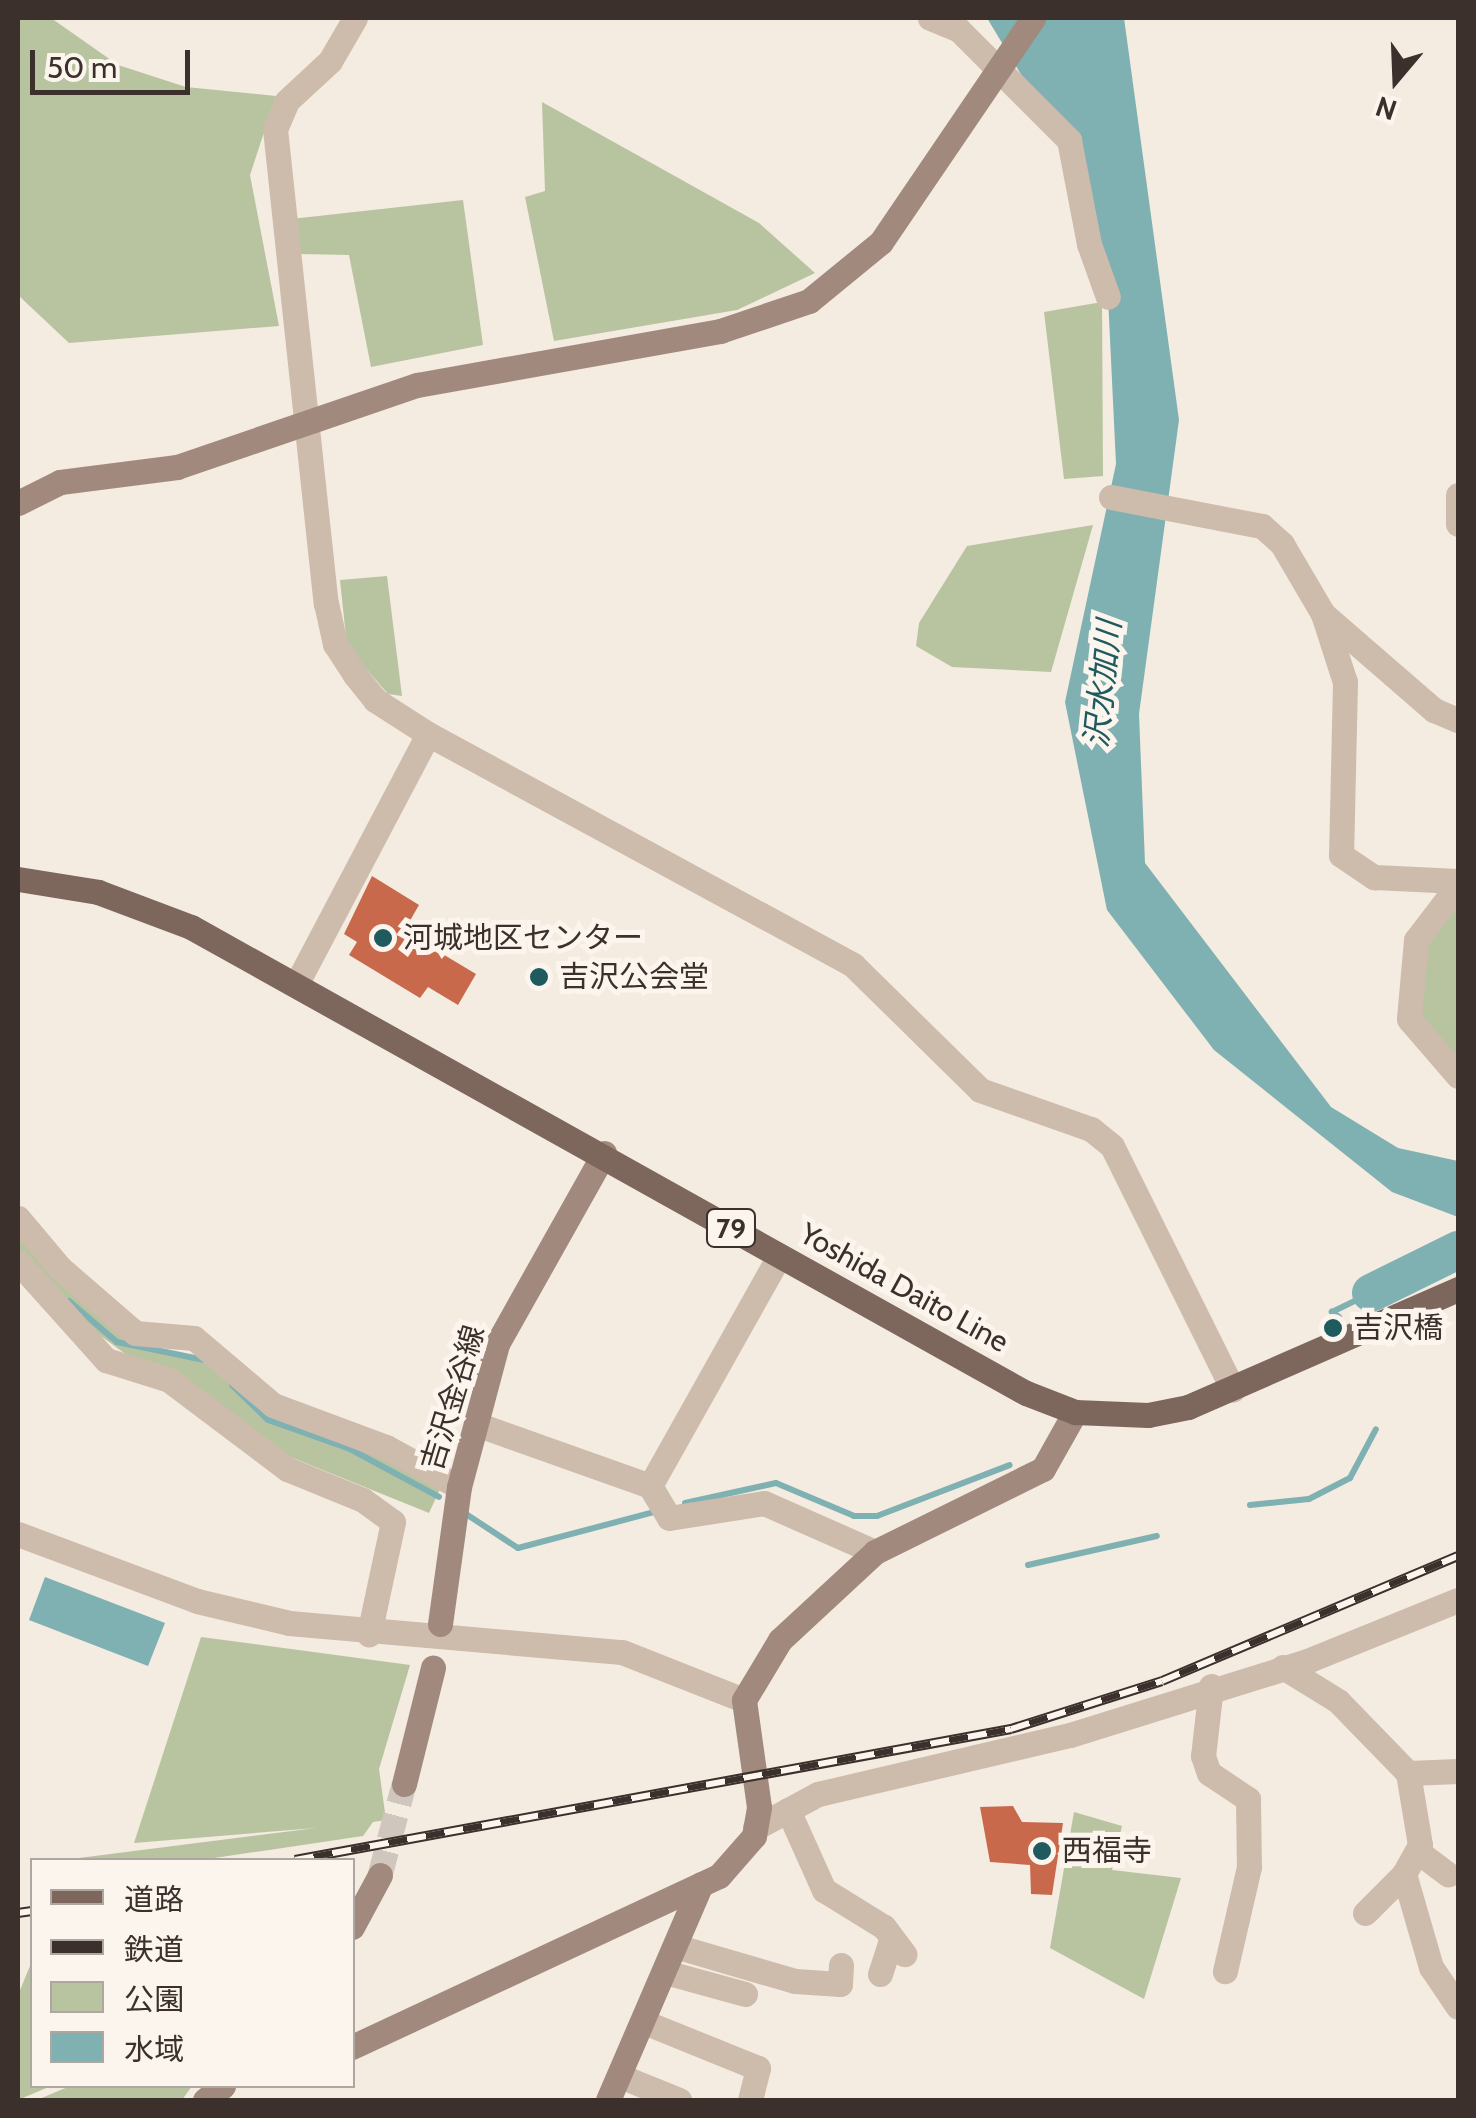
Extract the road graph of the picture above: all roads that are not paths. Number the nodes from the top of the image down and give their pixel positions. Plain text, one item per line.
1 (355, 18) edge
2 (930, 18) edge
3 (1033, 18) edge
4 (1003, 70) junction
5 (1108, 296) dead end
6 (305, 423) junction
7 (1458, 495) edge
8 (1112, 498) dead end
9 (18, 502) edge
10 (1458, 524) edge
11 (1324, 614) junction
12 (1458, 720) edge
13 (428, 734) junction
14 (18, 879) edge
15 (1458, 883) edge
16 (298, 981) junction
17 (1458, 1076) edge
18 (604, 1153) junction
19 (18, 1218) edge
20 (778, 1256) junction
21 (18, 1262) edge
22 (1458, 1288) edge
23 (1234, 1390) junction
24 (1075, 1412) junction
25 (476, 1424) junction
26 (459, 1487) junction
27 (659, 1500) junction
28 (18, 1534) edge
29 (875, 1552) junction
30 (1458, 1600) edge
31 (440, 1624) dead end
32 (369, 1634) junction
33 (433, 1668) dead end
34 (1283, 1668) junction
35 (1211, 1686) junction
36 (744, 1700) junction
37 (1458, 1772) edge
38 (1408, 1773) junction
39 (404, 1784) tunnel mouth
40 (788, 1810) junction
41 (755, 1828) junction
42 (1417, 1851) junction
43 (1404, 1874) junction
44 (1448, 1874) dead end
45 (380, 1875) tunnel mouth
46 (701, 1884) junction
47 (1365, 1914) dead end
48 (355, 1921) edge
49 (675, 1946) junction
50 (842, 1965) dead end
51 (1225, 1971) dead end
52 (665, 1972) junction
53 (880, 1974) dead end
54 (745, 1994) dead end
55 (1458, 2007) edge
56 (644, 2022) junction
57 (355, 2046) edge
58 (620, 2076) junction
59 (608, 2100) edge
60 (679, 2100) edge
61 (750, 2100) edge

1 - 6 street
2 - 4 street
3 - 4 street
4 - 5 street
4 - 6 street
6 - 9 street
6 - 13 street
7 - 10 street
8 - 11 street
11 - 12 street
11 - 15 street
13 - 16 street
13 - 23 street
14 - 16 main road, Yoshida Daito Line / 79
15 - 17 street
16 - 18 main road, Yoshida Daito Line / 79
18 - 20 main road, Yoshida Daito Line / 79
18 - 25 street, 吉沢金谷線
19 - 26 street
20 - 24 main road, Yoshida Daito Line / 79
20 - 27 street
21 - 32 street
22 - 23 main road, Yoshida Daito Line / 79
23 - 24 main road, Yoshida Daito Line / 79
24 - 29 street
25 - 26 street, 吉沢金谷線
25 - 27 street
26 - 31 street, 吉沢金谷線
27 - 29 street
28 - 32 street
29 - 36 street
30 - 34 street
32 - 36 street
33 - 39 street
34 - 35 street
34 - 38 street
35 - 40 street
35 - 51 street
36 - 41 street
37 - 38 street
38 - 42 street
40 - 41 street
40 - 53 street
41 - 46 street
42 - 43 street
42 - 44 street
43 - 47 street
43 - 55 street
45 - 48 street
46 - 49 street
46 - 57 street
49 - 50 street
49 - 52 street
52 - 54 street
52 - 56 street
56 - 58 street
56 - 61 street
58 - 59 street
58 - 60 street

